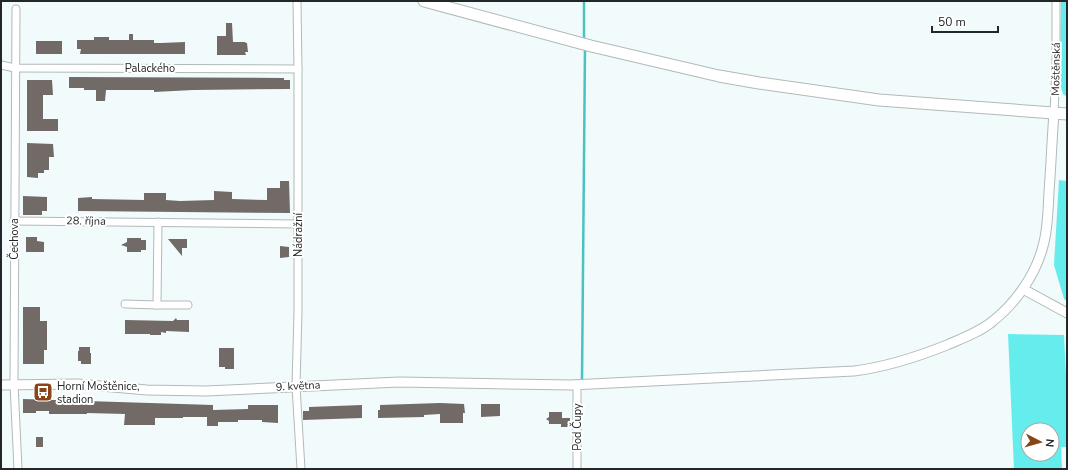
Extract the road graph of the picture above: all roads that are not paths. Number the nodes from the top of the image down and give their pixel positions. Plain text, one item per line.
1 (297, 1) edge
2 (424, 1) edge
3 (1056, 1) edge
4 (16, 8) dead end
5 (1, 65) edge
6 (15, 68) junction
7 (298, 68) junction
8 (1054, 113) junction
9 (1067, 114) edge
10 (14, 221) junction
11 (158, 222) junction
12 (298, 224) junction
13 (1023, 289) junction
14 (125, 304) dead end
15 (157, 305) junction
16 (188, 306) dead end
17 (1067, 314) edge
18 (14, 384) junction
19 (577, 384) junction
20 (1, 385) edge
21 (296, 386) junction
22 (18, 469) edge
23 (301, 469) edge
24 (577, 469) edge

1 - 7 street, Nádražní
2 - 8 main road
3 - 8 street, Moštěnská
4 - 6 street, Čechova
5 - 6 street, Palackého
6 - 7 street, Palackého
6 - 10 street, Čechova
7 - 12 street, Nádražní
8 - 9 main road
8 - 13 street, 9. května
10 - 11 street, 28. října
10 - 18 street, Čechova
11 - 12 street, 28. října
11 - 15 street
12 - 21 street, Nádražní
13 - 17 street
13 - 19 street, 9. května
14 - 15 street
15 - 16 street
18 - 20 street, 9. května
18 - 21 street, 9. května
18 - 22 street, Čechova
19 - 21 street, 9. května
19 - 24 street, Pod Čupy
21 - 23 street, Nádražní

